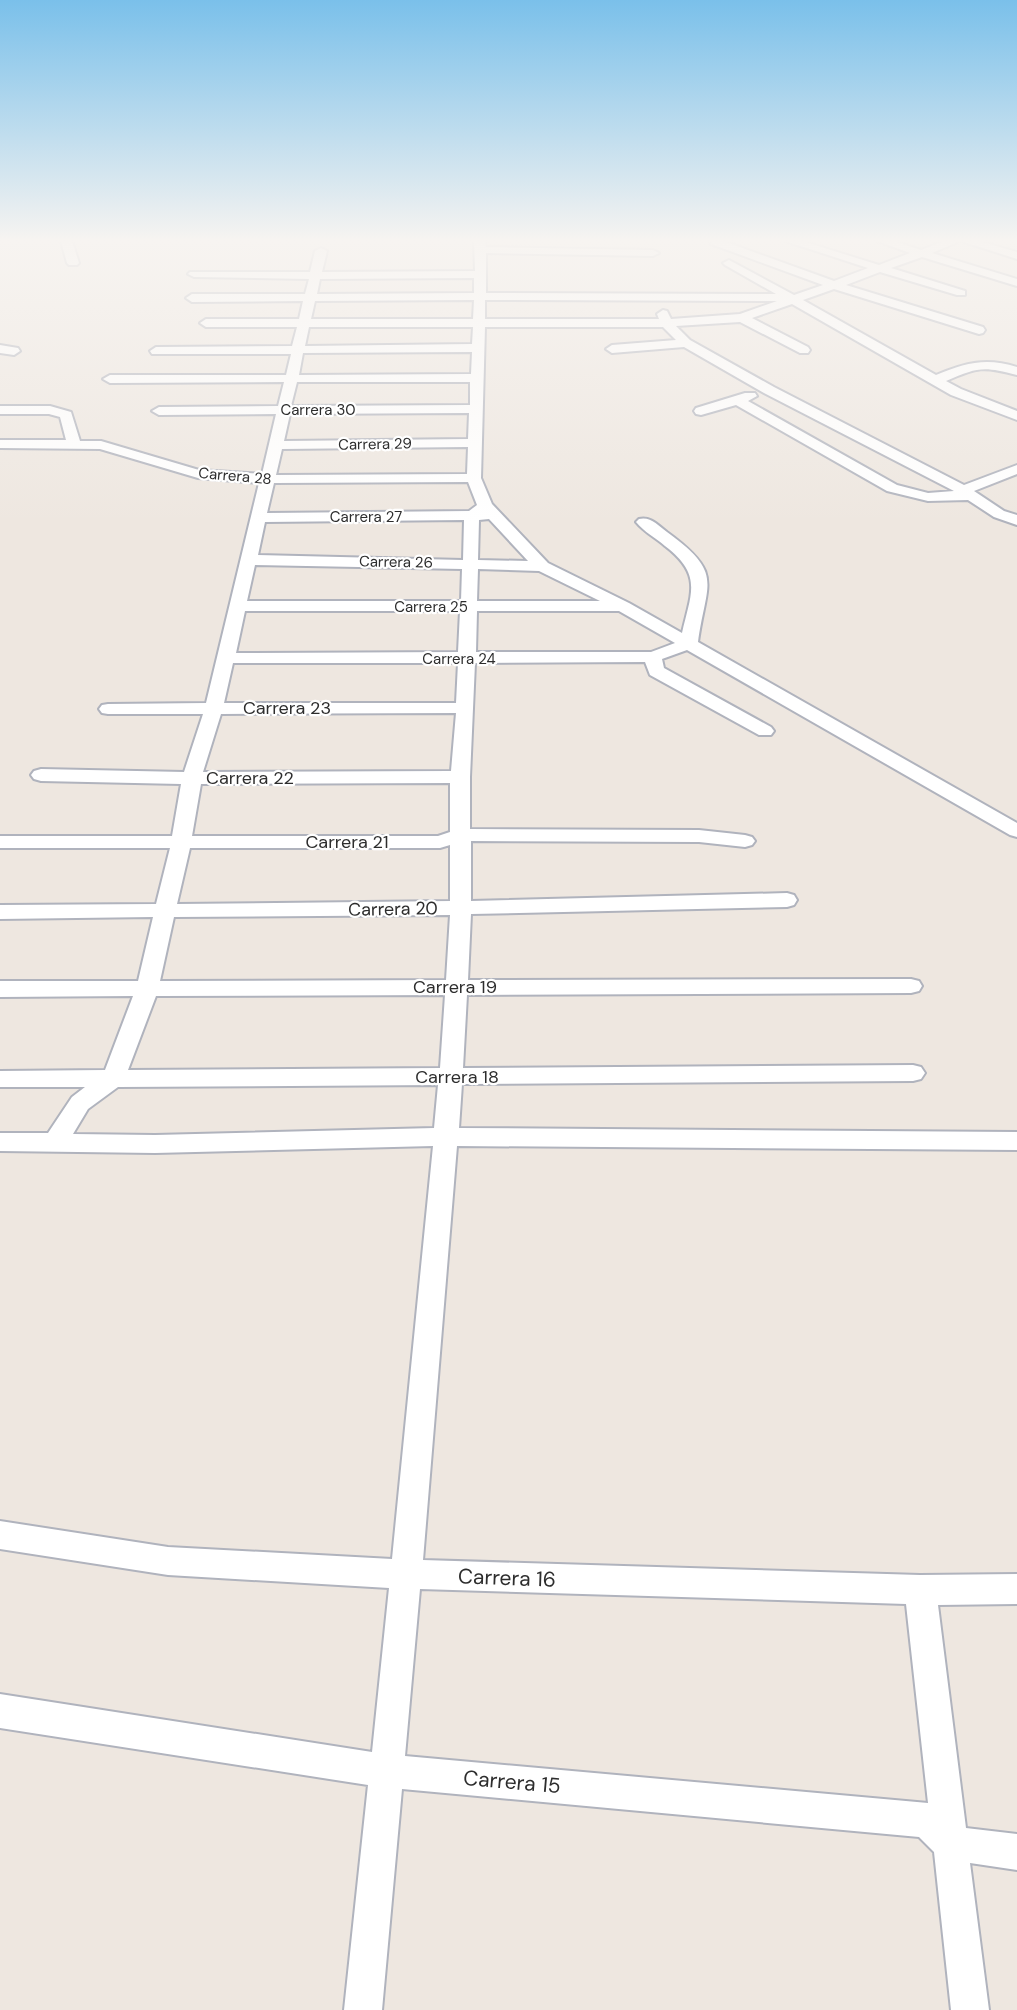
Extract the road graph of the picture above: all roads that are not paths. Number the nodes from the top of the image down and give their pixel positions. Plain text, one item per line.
1 (301, 335) edge
2 (479, 335) edge
3 (678, 335) edge
4 (775, 335) edge
5 (856, 335) edge
6 (686, 343) junction
7 (478, 348) junction
8 (612, 349) dead end
9 (0, 350) edge
10 (298, 350) junction
11 (804, 350) dead end
12 (14, 351) dead end
13 (156, 351) dead end
14 (1017, 371) edge
15 (477, 378) junction
16 (110, 379) dead end
17 (291, 379) junction
18 (936, 380) junction
19 (769, 390) junction
20 (737, 400) junction
21 (476, 409) junction
22 (284, 410) junction
23 (0, 411) edge
24 (159, 411) dead end
25 (700, 411) dead end
26 (1017, 416) edge
27 (475, 443) junction
28 (0, 444) edge
29 (74, 444) junction
30 (276, 445) junction
31 (1017, 469) edge
32 (474, 478) junction
33 (268, 479) junction
34 (967, 493) junction
35 (484, 513) junction
36 (259, 518) junction
37 (1017, 520) edge
38 (644, 522) dead end
39 (249, 560) junction
40 (472, 563) junction
41 (542, 566) junction
42 (238, 606) junction
43 (623, 606) junction
44 (468, 608) junction
45 (690, 643) junction
46 (226, 657) junction
47 (652, 657) junction
48 (467, 659) junction
49 (214, 708) junction
50 (465, 708) junction
51 (108, 709) dead end
52 (765, 731) dead end
53 (41, 775) dead end
54 (460, 777) junction
55 (192, 778) junction
56 (1017, 831) edge
57 (460, 835) junction
58 (0, 842) edge
59 (181, 842) junction
60 (745, 842) dead end
61 (787, 900) dead end
62 (461, 908) junction
63 (0, 912) edge
64 (165, 912) junction
65 (911, 986) dead end
66 (455, 987) junction
67 (0, 989) edge
68 (147, 989) junction
69 (913, 1073) dead end
70 (114, 1077) junction
71 (451, 1077) junction
72 (0, 1079) edge
73 (446, 1137) junction
74 (1017, 1141) edge
75 (0, 1142) edge
76 (55, 1142) junction
77 (0, 1535) edge
78 (405, 1575) junction
79 (1017, 1588) edge
80 (920, 1590) junction
81 (0, 1711) edge
82 (386, 1771) junction
83 (949, 1843) junction
84 (1017, 1852) edge
85 (363, 2010) edge
86 (970, 2010) edge

1 - 10 street
2 - 7 street
3 - 6 street
4 - 11 street
5 - 18 street
6 - 8 street
6 - 19 street
7 - 10 street
7 - 15 street
9 - 12 street
10 - 13 street
10 - 17 street
14 - 18 street
15 - 17 street
15 - 21 street
16 - 17 street
17 - 22 street
18 - 26 street
19 - 20 street
19 - 34 street
20 - 25 street
20 - 34 street
21 - 22 street, Carrera 30
21 - 27 street
22 - 24 street, Carrera 30
22 - 30 street
23 - 29 street
27 - 30 street, Carrera 29
27 - 32 street
28 - 29 street, Carrera 28
29 - 33 street, Carrera 28
30 - 33 street
31 - 34 street
32 - 33 street, Carrera 28
32 - 35 street
33 - 36 street
34 - 37 street
35 - 36 street, Carrera 27
35 - 40 street
35 - 41 street
36 - 39 street
38 - 45 street
39 - 40 street, Carrera 26
39 - 42 street
40 - 41 street, Carrera 26
40 - 44 street
41 - 43 street
42 - 44 street, Carrera 25
42 - 46 street
43 - 44 street, Carrera 25
43 - 45 street
44 - 48 street
45 - 47 street, Carrera 24
45 - 56 street
46 - 48 street, Carrera 24
46 - 49 street
47 - 48 street, Carrera 24
47 - 52 street
48 - 50 street
49 - 50 street, Carrera 23
49 - 51 street, Carrera 23
49 - 55 street
50 - 54 street
53 - 55 street, Carrera 22
54 - 55 street, Carrera 22
54 - 57 street
55 - 59 street
57 - 59 street, Carrera 21
57 - 60 street, Carrera 21
57 - 62 street
58 - 59 street, Carrera 21
59 - 64 street
61 - 62 street, Carrera 20
62 - 64 street, Carrera 20
62 - 66 street
63 - 64 street, Carrera 20
64 - 68 street
65 - 66 street, Carrera 19
66 - 68 street, Carrera 19
66 - 71 street
67 - 68 street, Carrera 19
68 - 70 street
69 - 71 street, Carrera 18
70 - 71 street, Carrera 18
70 - 72 street, Carrera 18
70 - 76 street
71 - 73 street
73 - 74 street
73 - 76 street
73 - 78 street
75 - 76 street
77 - 78 street, Carrera 16
78 - 80 street, Carrera 16
78 - 82 street
79 - 80 street, Carrera 16
80 - 83 street
81 - 82 street, Carrera 15
82 - 83 street, Carrera 15
82 - 85 street
83 - 84 street
83 - 86 street

